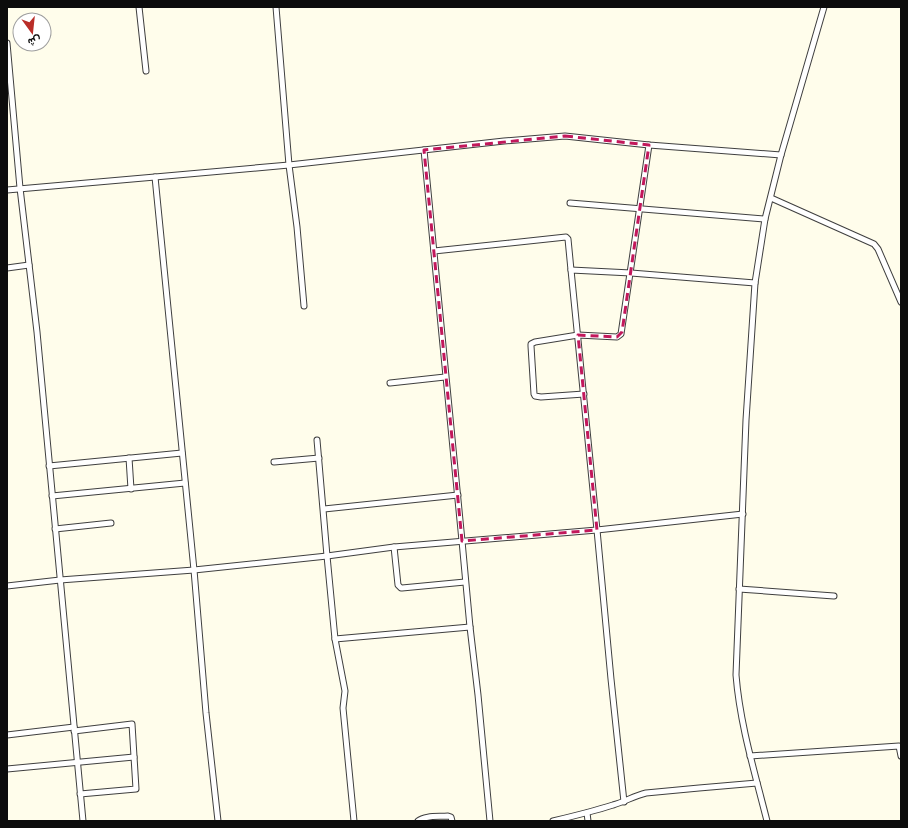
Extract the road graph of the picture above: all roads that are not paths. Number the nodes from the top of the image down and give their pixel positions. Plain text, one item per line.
1 (139, 7) edge
2 (276, 7) edge
3 (824, 7) edge
4 (7, 43) edge
5 (146, 71) dead end
6 (649, 145) junction
7 (424, 150) junction
8 (781, 155) junction
9 (289, 165) junction
10 (155, 177) junction
11 (20, 188) junction
12 (7, 190) edge
13 (771, 198) junction
14 (570, 203) dead end
15 (640, 209) junction
16 (765, 220) junction
17 (434, 251) junction
18 (29, 265) junction
19 (7, 268) edge
20 (571, 270) junction
21 (630, 273) junction
22 (755, 283) junction
23 (901, 302) edge
24 (304, 306) dead end
25 (578, 335) junction
26 (445, 377) junction
27 (390, 383) dead end
28 (584, 394) junction
29 (317, 440) dead end
30 (182, 453) junction
31 (129, 458) junction
32 (319, 458) junction
33 (274, 462) dead end
34 (49, 466) junction
35 (185, 483) junction
36 (131, 488) junction
37 (52, 496) junction
38 (458, 496) junction
39 (324, 509) junction
40 (743, 514) junction
41 (111, 523) dead end
42 (55, 529) junction
43 (597, 530) junction
44 (462, 541) junction
45 (394, 547) junction
46 (327, 556) junction
47 (194, 570) junction
48 (60, 580) junction
49 (465, 582) junction
50 (7, 586) edge
51 (739, 589) junction
52 (834, 596) dead end
53 (470, 627) junction
54 (335, 639) junction
55 (74, 729) junction
56 (7, 735) edge
57 (900, 746) edge
58 (750, 756) junction
59 (901, 756) edge
60 (134, 757) junction
61 (77, 763) junction
62 (7, 769) edge
63 (757, 783) junction
64 (80, 794) junction
65 (624, 802) junction
66 (587, 813) junction
67 (82, 821) edge
68 (218, 821) edge
69 (354, 821) edge
70 (418, 821) edge
71 (452, 821) edge
72 (490, 821) edge
73 (553, 821) edge
74 (588, 821) edge
75 (767, 821) edge

1 - 5 street
2 - 9 street
3 - 8 street
4 - 11 street
6 - 7 street
6 - 8 street
6 - 15 street
7 - 9 street
7 - 17 street
8 - 13 street
9 - 10 street
9 - 24 street
10 - 11 street
10 - 30 street
11 - 12 street
11 - 18 street
13 - 16 street
13 - 23 street
14 - 15 street
15 - 16 street
15 - 21 street
16 - 22 street
17 - 20 street
17 - 26 street
18 - 19 street
18 - 34 street
20 - 21 street
20 - 25 street
21 - 22 street
21 - 25 street
22 - 40 street
25 - 28 street
25 - 28 street
26 - 27 street
26 - 38 street
28 - 43 street
29 - 32 street
30 - 31 street
30 - 35 street
31 - 34 street
31 - 36 street
32 - 33 street
32 - 39 street
34 - 37 street
35 - 36 street
35 - 47 street
36 - 37 street
37 - 42 street
38 - 39 street
38 - 44 street
39 - 46 street
40 - 43 street
40 - 51 street
41 - 42 street
42 - 48 street
43 - 44 street
43 - 65 street
44 - 45 street
44 - 49 street
45 - 46 street
45 - 49 street
46 - 47 street
46 - 54 street
47 - 48 street
47 - 68 street
48 - 50 street
48 - 55 street
49 - 53 street
51 - 52 street
51 - 58 street
53 - 54 street
53 - 72 street
54 - 69 street
55 - 56 street
55 - 60 street
55 - 61 street
57 - 58 street
57 - 59 street
58 - 63 street
60 - 61 street
60 - 64 street
61 - 62 street
61 - 64 street
63 - 65 street
63 - 75 street
64 - 67 street
65 - 66 street
66 - 73 street
66 - 74 street
70 - 71 street

